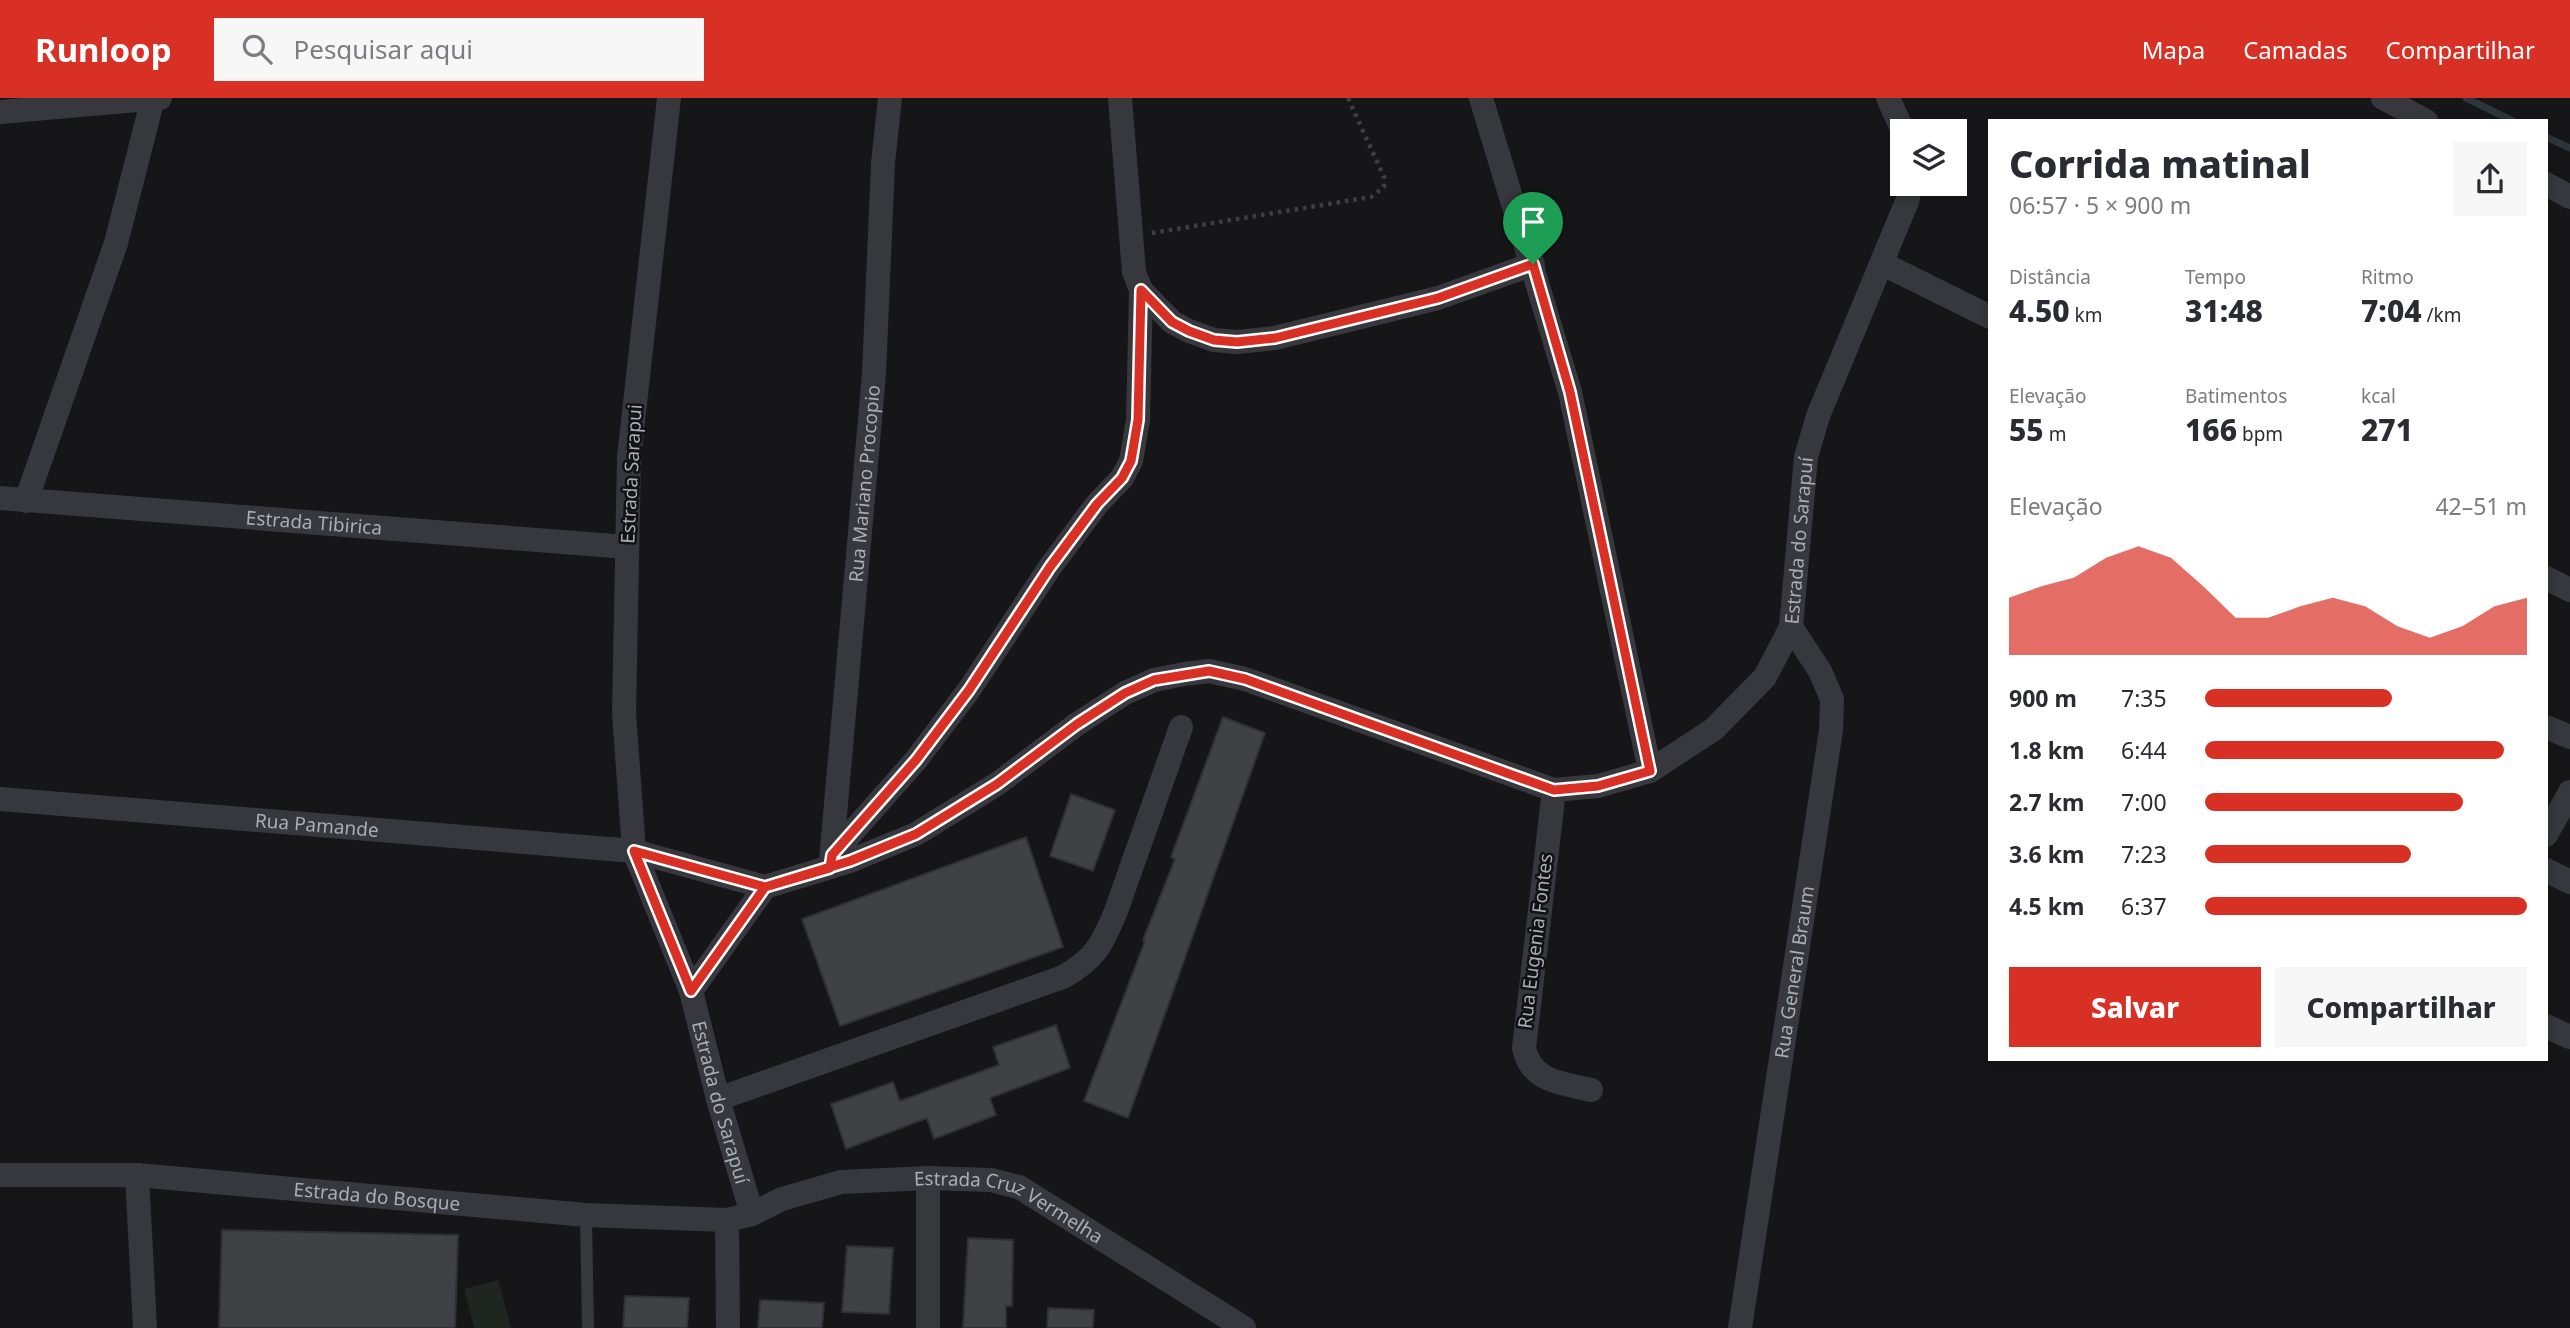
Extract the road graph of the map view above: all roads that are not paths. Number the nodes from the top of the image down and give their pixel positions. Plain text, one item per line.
1 (153, 98) edge
2 (160, 98) edge
3 (669, 98) edge
4 (890, 98) edge
5 (1120, 98) edge
6 (1481, 98) edge
7 (2383, 98) edge
8 (1892, 100) edge
9 (0, 112) edge
10 (1899, 119) edge
11 (2422, 119) edge
12 (2548, 185) edge
13 (1908, 196) edge
14 (2570, 197) edge
15 (1533, 264) junction
16 (1883, 264) junction
17 (1141, 290) junction
18 (1988, 316) edge
19 (0, 498) edge
20 (26, 501) junction
21 (626, 547) junction
22 (2548, 579) edge
23 (2570, 590) edge
24 (1791, 626) junction
25 (1181, 727) dead end
26 (2548, 728) edge
27 (2570, 737) edge
28 (1650, 771) junction
29 (1554, 790) junction
30 (2570, 792) edge
31 (0, 799) edge
32 (2548, 831) edge
33 (634, 851) junction
34 (831, 861) junction
35 (2548, 871) edge
36 (2570, 883) edge
37 (765, 887) junction
38 (691, 991) junction
39 (2548, 1027) edge
40 (2570, 1037) edge
41 (1591, 1090) dead end
42 (718, 1099) junction
43 (0, 1175) edge
44 (137, 1175) junction
45 (928, 1178) junction
46 (752, 1214) junction
47 (586, 1215) junction
48 (727, 1220) junction
49 (145, 1328) edge
50 (587, 1328) edge
51 (727, 1328) edge
52 (928, 1328) edge
53 (1244, 1328) edge
54 (1740, 1328) edge

1 - 2 street
1 - 9 street
1 - 20 street
3 - 21 street, Estrada Sarapui
4 - 34 street, Rua Mariano Procopio
5 - 17 street
6 - 15 street
7 - 11 street
8 - 10 street
12 - 14 street
13 - 16 street, Estrada do Sarapuí
15 - 17 street
15 - 28 street
16 - 18 street
16 - 24 street, Estrada do Sarapuí
17 - 34 street
19 - 20 street, Estrada Tibirica
20 - 21 street, Estrada Tibirica
21 - 33 street, Estrada Sarapui
22 - 23 street
24 - 28 street, Estrada do Sarapuí
24 - 54 street, Rua General Braum
25 - 42 street
26 - 27 street
28 - 29 street, Estrada do Sarapuí
29 - 34 street, Estrada do Sarapuí
29 - 41 street, Rua Eugenia Fontes
30 - 32 street
31 - 33 street, Rua Pamande
33 - 37 street
33 - 38 street, Estrada do Sarapuí
34 - 37 street, Estrada do Sarapuí
35 - 36 street
37 - 38 street
38 - 42 street, Estrada do Sarapuí
39 - 40 street
42 - 46 street, Estrada do Sarapuí
43 - 44 street, Estrada do Bosque
44 - 47 street, Estrada do Bosque
44 - 49 street
45 - 46 street, Estrada Cruz Vermelha
45 - 52 street
45 - 53 street, Estrada Cruz Vermelha
46 - 48 street, Estrada do Bosque
47 - 48 street, Estrada do Bosque
47 - 50 lane
48 - 51 street

